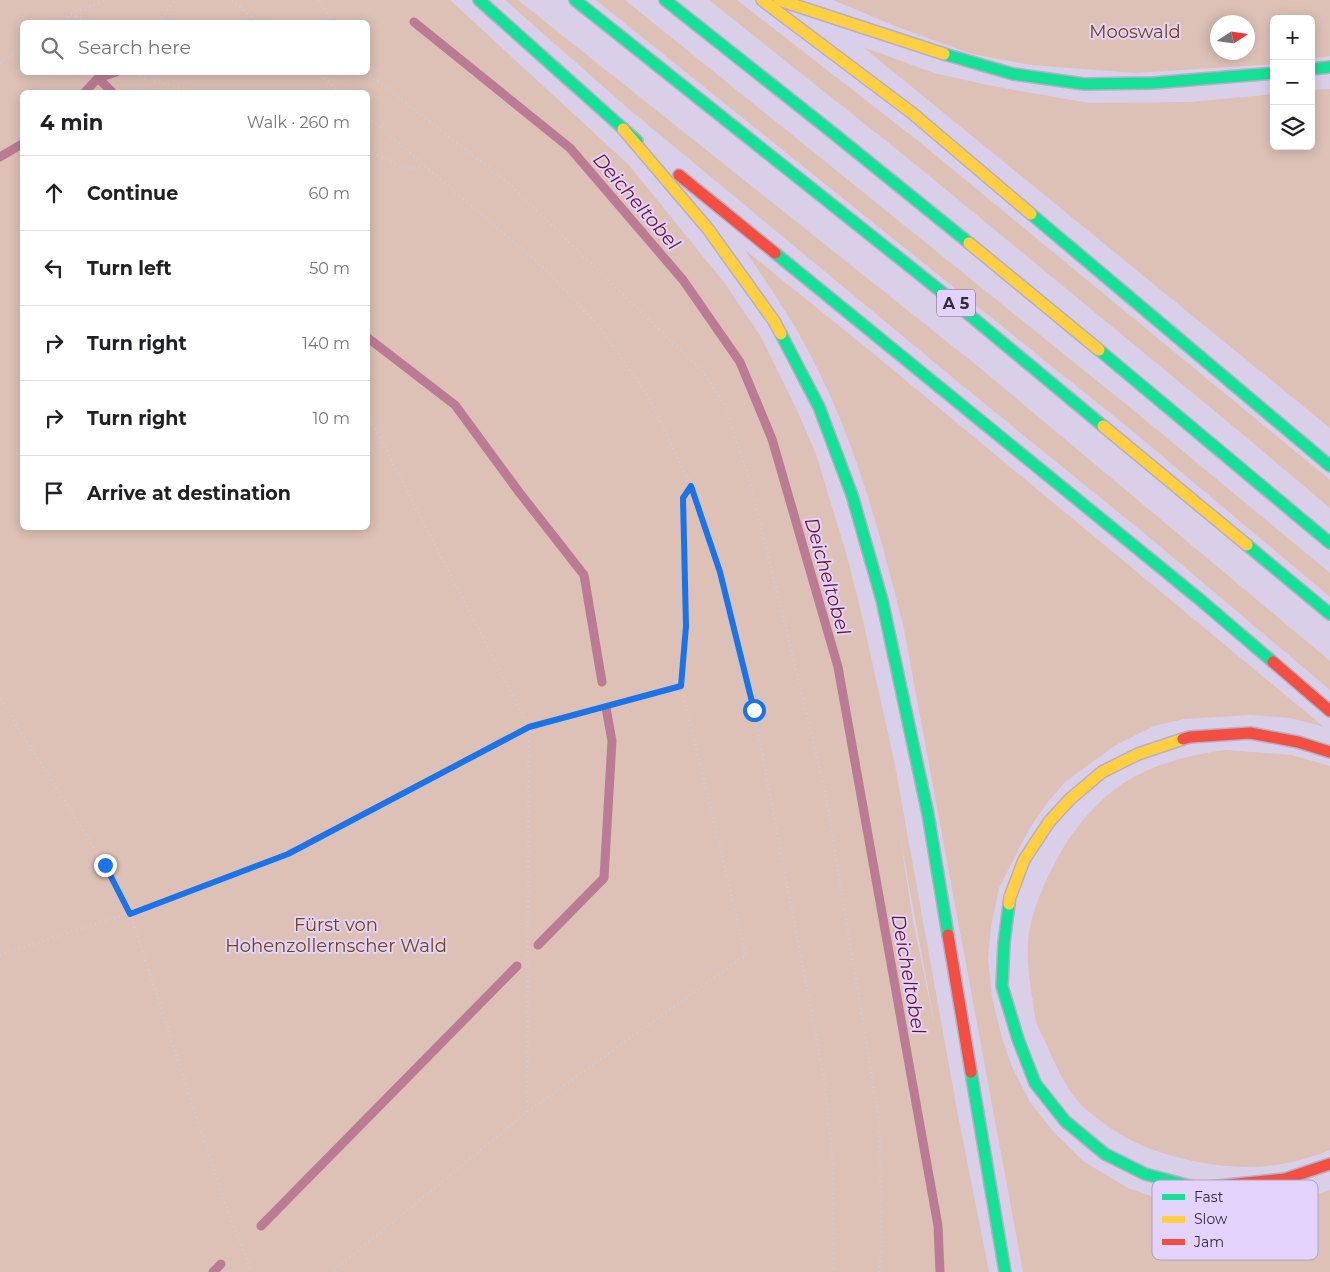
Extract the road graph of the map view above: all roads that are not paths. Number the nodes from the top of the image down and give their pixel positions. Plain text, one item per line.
1 (479, 0) edge
2 (575, 0) edge
3 (665, 0) edge
4 (762, 0) edge
5 (779, 0) edge
6 (1330, 67) edge
7 (1315, 69) edge
8 (1270, 73) edge
9 (623, 129) junction
10 (1330, 466) edge
11 (1330, 543) edge
12 (1330, 614) edge
13 (1330, 711) edge
14 (1330, 752) edge
15 (1330, 1164) edge
16 (1169, 1180) edge
17 (1277, 1180) edge
18 (1005, 1272) edge

1 - 9 highway
2 - 12 highway, A 5
3 - 11 highway
4 - 10 highway
5 - 8 highway
6 - 7 highway
9 - 13 highway
9 - 18 highway
14 - 16 highway
15 - 17 highway

